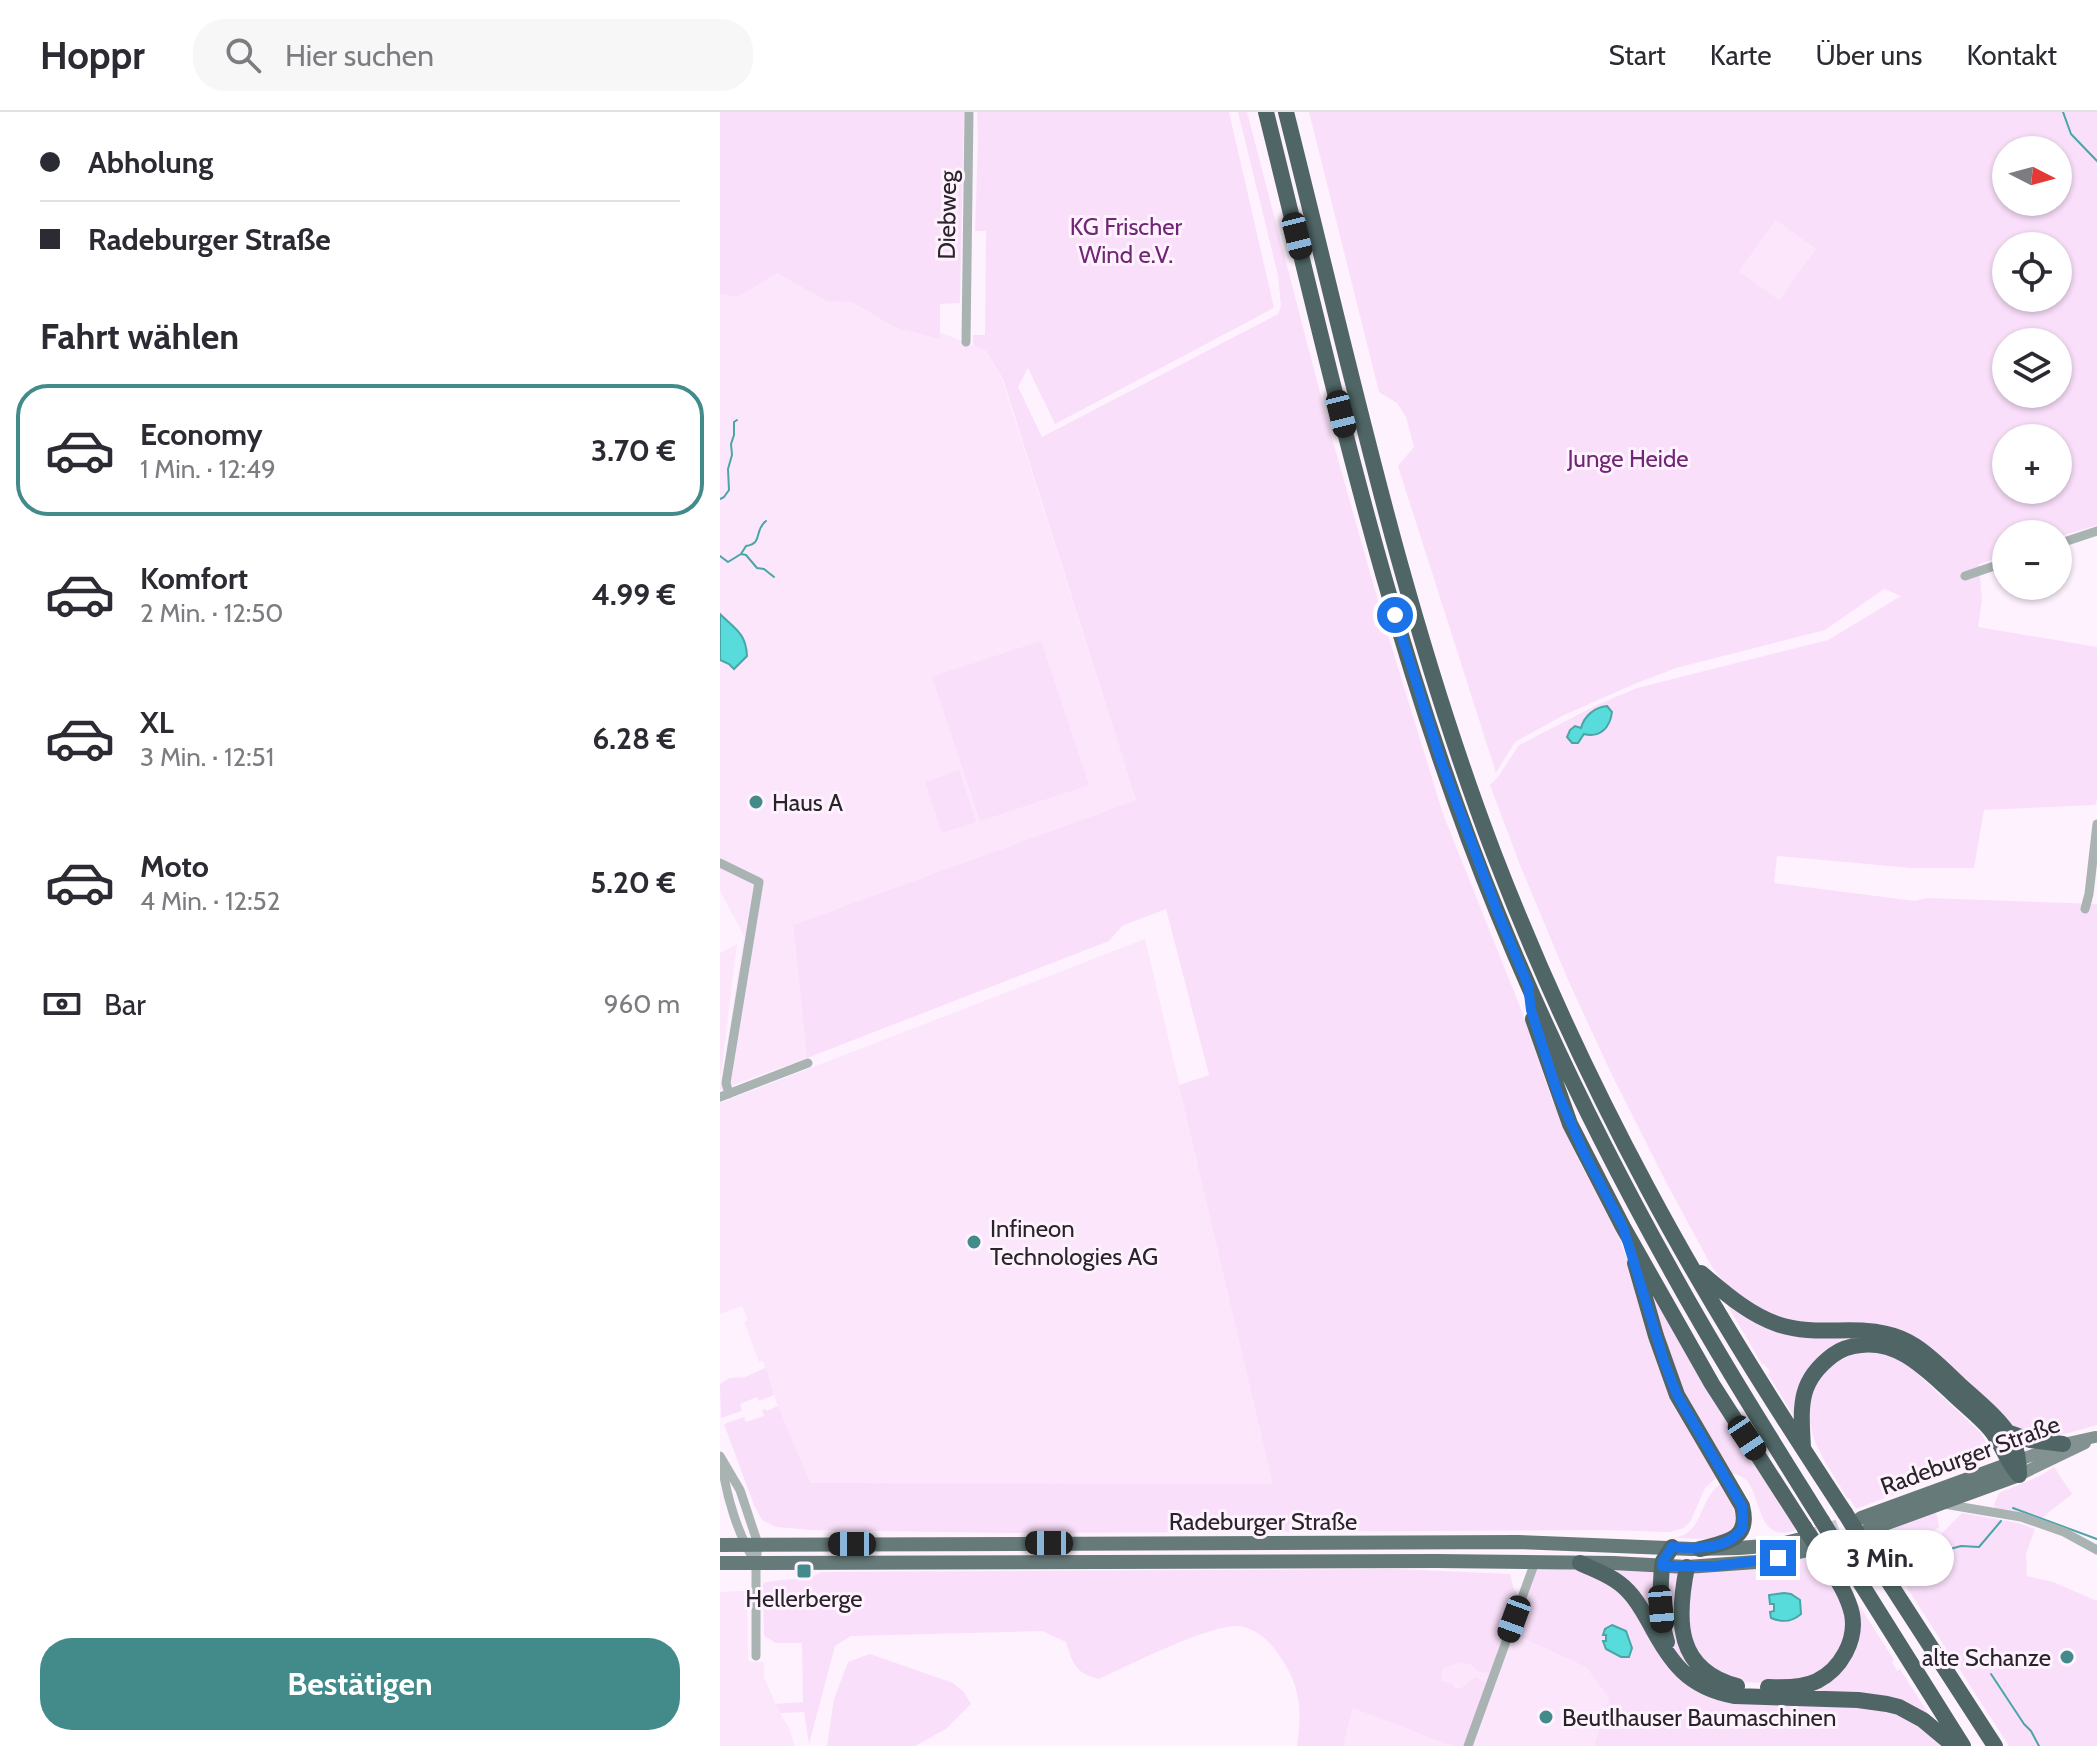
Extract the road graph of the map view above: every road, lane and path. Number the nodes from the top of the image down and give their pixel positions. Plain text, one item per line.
1 (969, 112) edge
2 (1266, 112) edge
3 (1286, 112) edge
4 (966, 342) dead end
5 (2097, 531) edge
6 (2072, 539) edge
7 (1992, 567) edge
8 (1965, 576) dead end
9 (2097, 824) edge
10 (720, 863) edge
11 (2085, 909) dead end
12 (1528, 985) junction
13 (808, 1063) dead end
14 (725, 1096) edge
15 (1623, 1227) junction
16 (1693, 1267) junction
17 (2007, 1432) junction
18 (2096, 1436) edge
19 (2063, 1444) junction
20 (1803, 1449) junction
21 (721, 1458) edge
22 (2016, 1466) junction
23 (1941, 1503) junction
24 (1859, 1525) junction
25 (1811, 1542) junction
26 (751, 1544) junction
27 (720, 1545) edge
28 (1672, 1547) junction
29 (1700, 1549) junction
30 (2097, 1550) edge
31 (1514, 1562) junction
32 (1535, 1562) junction
33 (720, 1563) edge
34 (756, 1563) junction
35 (1580, 1563) junction
36 (1662, 1566) junction
37 (1687, 1567) junction
38 (1525, 1585) junction
39 (756, 1656) dead end
40 (1680, 1669) junction
41 (1468, 1746) edge
42 (1954, 1746) edge
43 (1963, 1746) edge
44 (1995, 1746) edge

1 - 4 street, Diebweg
2 - 12 highway
3 - 16 highway
5 - 6 street
7 - 8 street
9 - 11 street
10 - 14 street
12 - 15 highway
12 - 43 highway, bridge
13 - 14 street
15 - 25 highway
15 - 29 highway
16 - 17 highway
16 - 20 highway
17 - 19 highway
17 - 22 highway
18 - 19 main road, Radeburger Straße
18 - 22 main road, Radeburger Straße
19 - 22 main road, Radeburger Straße
20 - 22 highway
20 - 24 highway
21 - 26 street
22 - 23 main road, Radeburger Straße
22 - 24 main road, Radeburger Straße
23 - 24 main road, Radeburger Straße
23 - 30 street
24 - 44 highway
25 - 29 main road, Radeburger Straße
25 - 37 main road, Radeburger Straße
25 - 37 highway
26 - 27 main road, Radeburger Straße
26 - 28 main road, Radeburger Straße
26 - 34 street
28 - 29 main road, Radeburger Straße
28 - 36 highway
31 - 32 main road, Radeburger Straße
31 - 34 main road, Radeburger Straße
31 - 38 street
32 - 35 main road, Radeburger Straße
32 - 38 street
33 - 34 main road, Radeburger Straße
34 - 39 street
35 - 36 main road, Radeburger Straße
35 - 40 highway
36 - 37 main road, Radeburger Straße
36 - 40 highway
38 - 41 street
40 - 42 highway

